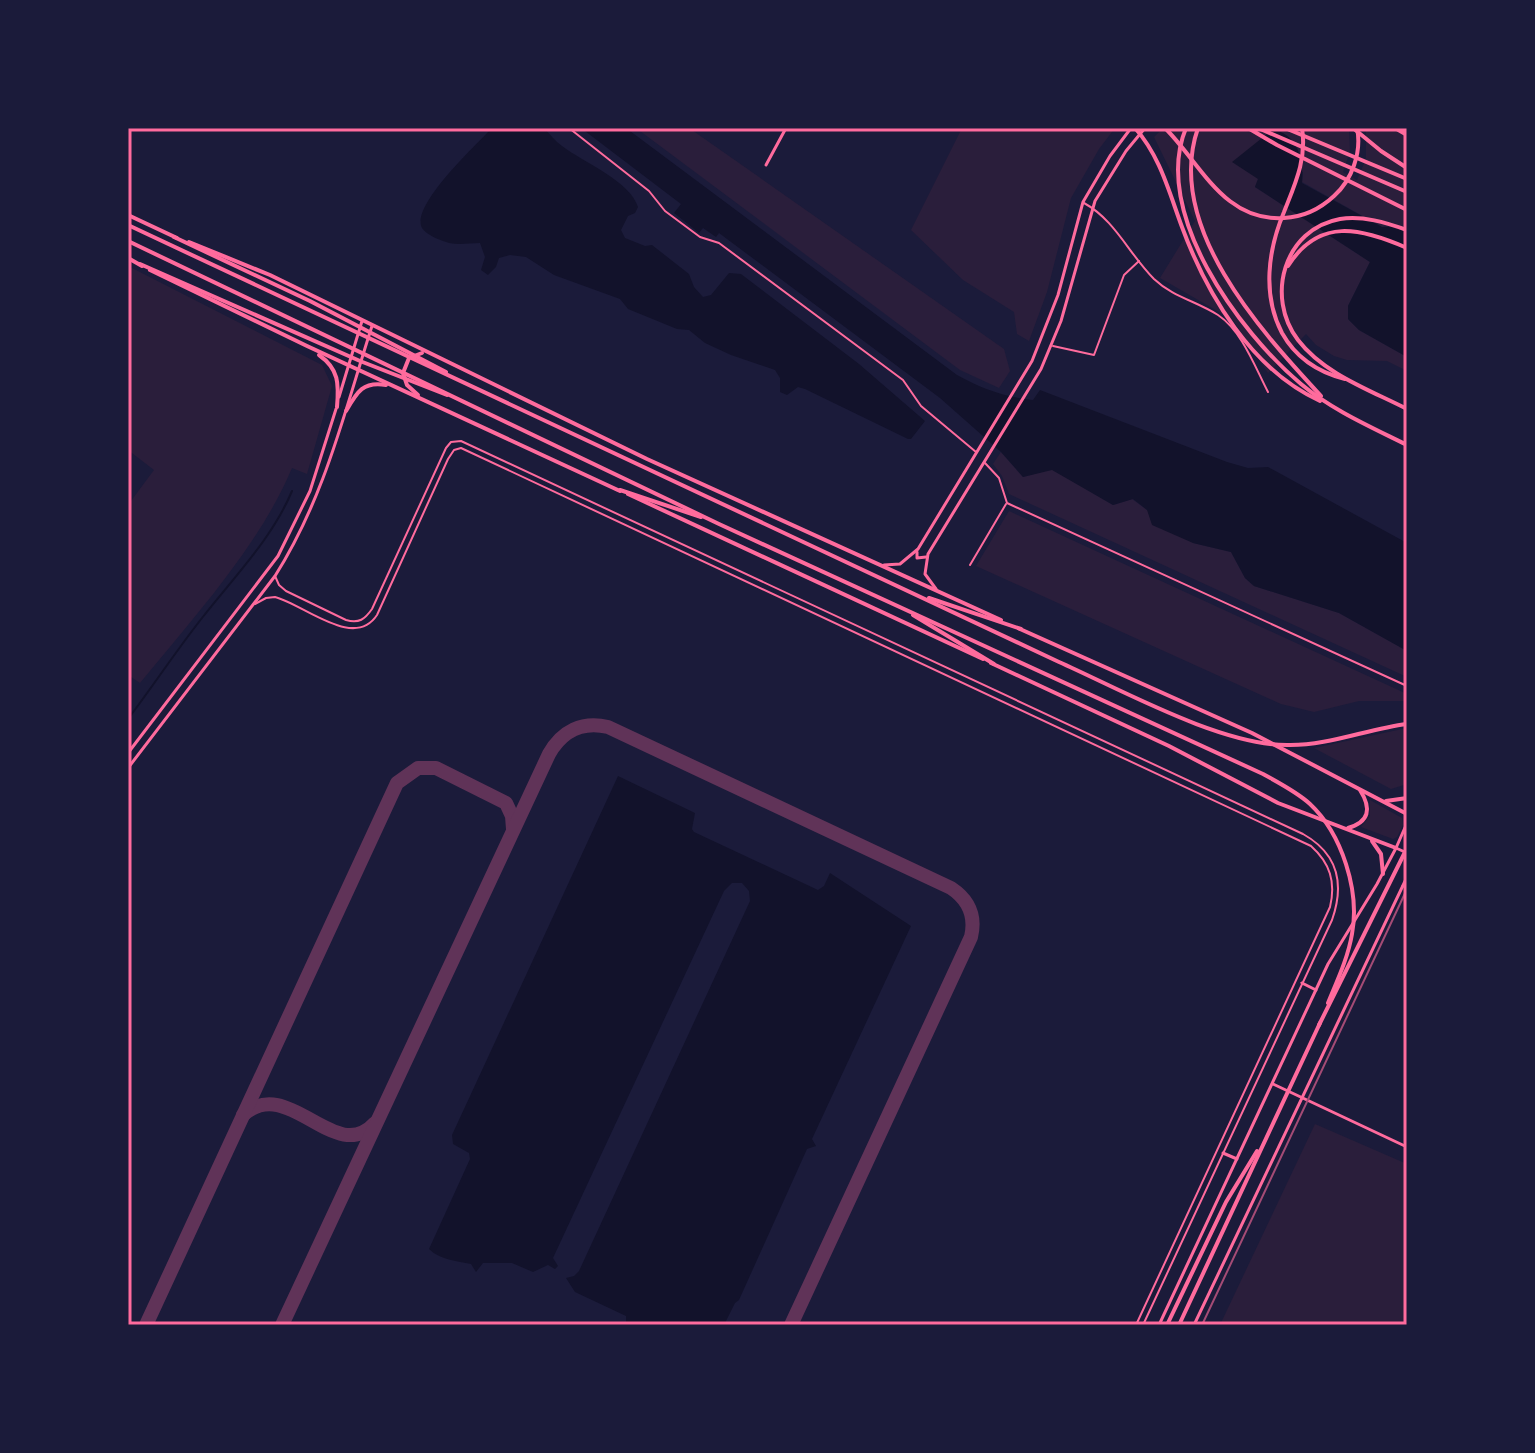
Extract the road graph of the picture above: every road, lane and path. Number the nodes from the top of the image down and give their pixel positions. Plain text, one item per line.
1 (569, 128) edge
2 (786, 128) edge
3 (1133, 128) edge
4 (1145, 128) edge
5 (1165, 128) edge
6 (1186, 128) edge
7 (1198, 128) edge
8 (1248, 128) edge
9 (1258, 128) edge
10 (1285, 128) edge
11 (1302, 128) edge
12 (1355, 128) edge
13 (1395, 128) edge
14 (1407, 135) edge
15 (766, 165) dead end
16 (1407, 168) edge
17 (1407, 179) edge
18 (1407, 192) edge
19 (1083, 202) junction
20 (1093, 208) junction
21 (1407, 210) edge
22 (128, 215) edge
23 (128, 225) edge
24 (1407, 230) edge
25 (174, 237) junction
26 (128, 241) edge
27 (1407, 248) edge
28 (128, 258) edge
29 (1139, 261) junction
30 (140, 264) junction
31 (1284, 271) junction
32 (362, 321) junction
33 (372, 325) junction
34 (1052, 345) junction
35 (307, 346) junction
36 (429, 353) junction
37 (349, 365) junction
38 (358, 369) junction
39 (1353, 381) junction
40 (405, 390) junction
41 (1268, 392) dead end
42 (483, 393) junction
43 (433, 404) junction
44 (337, 407) junction
45 (477, 407) junction
46 (1333, 407) junction
47 (1407, 409) edge
48 (346, 411) junction
49 (1407, 445) edge
50 (977, 453) junction
51 (984, 463) junction
52 (620, 490) junction
53 (1007, 503) junction
54 (719, 524) junction
55 (918, 549) junction
56 (928, 554) junction
57 (865, 560) junction
58 (970, 565) dead end
59 (275, 576) junction
60 (905, 589) junction
61 (949, 598) junction
62 (254, 605) junction
63 (898, 606) junction
64 (1021, 629) junction
65 (994, 664) junction
66 (1407, 686) edge
67 (1407, 724) edge
68 (128, 753) edge
69 (128, 768) edge
70 (1359, 788) junction
71 (1407, 798) edge
72 (1379, 799) junction
73 (1407, 814) edge
74 (1407, 823) edge
75 (1345, 829) junction
76 (1367, 837) junction
77 (1396, 848) junction
78 (1407, 850) edge
79 (1383, 874) junction
80 (1406, 882) edge
81 (1302, 983) junction
82 (1316, 990) junction
83 (1319, 1025) junction
84 (1273, 1084) junction
85 (1301, 1097) junction
86 (1267, 1135) junction
87 (1407, 1147) edge
88 (1223, 1153) junction
89 (1237, 1159) junction
90 (1136, 1325) edge
91 (1143, 1325) edge
92 (1159, 1325) edge
93 (1167, 1325) edge
94 (1179, 1325) edge
95 (1194, 1325) edge

1 - 50 street
2 - 15 street
3 - 19 street
3 - 46 main road
4 - 20 street
5 - 12 main road
6 - 46 main road
7 - 46 main road
8 - 21 main road
9 - 18 main road
10 - 17 main road
11 - 39 main road
12 - 16 main road
13 - 14 main road
19 - 20 street
19 - 50 street
20 - 29 street
20 - 34 street
22 - 25 main road
23 - 42 main road
24 - 31 main road
25 - 32 main road
25 - 42 main road
26 - 45 main road
27 - 31 main road
28 - 30 main road
29 - 34 street
29 - 41 street
30 - 35 main road
30 - 45 main road
31 - 39 main road
32 - 33 main road
32 - 37 street
33 - 36 main road
33 - 38 street
34 - 51 street
35 - 37 main road
35 - 44 main road
36 - 43 main road
36 - 57 main road
37 - 38 main road
37 - 44 street
38 - 40 main road
38 - 48 street
39 - 47 main road
40 - 43 main road
40 - 48 main road
42 - 60 main road
43 - 52 main road
44 - 68 street
45 - 54 main road
46 - 49 main road
48 - 59 street
50 - 55 street
51 - 53 street
51 - 56 street
52 - 54 main road
52 - 65 main road
53 - 58 street
53 - 66 street
54 - 63 main road
55 - 56 street
55 - 57 street
56 - 61 street
57 - 61 main road
59 - 62 street
59 - 81 street
60 - 64 main road
60 - 67 main road
61 - 64 main road
62 - 69 street
62 - 90 street
63 - 65 main road
63 - 83 main road
64 - 70 main road
65 - 75 main road
70 - 72 main road
70 - 75 main road
71 - 72 main road
72 - 73 main road
74 - 77 street
75 - 76 main road
76 - 77 main road
76 - 79 main road
77 - 78 street
77 - 79 street
78 - 83 main road
79 - 82 street
80 - 85 street
81 - 82 street
81 - 88 street
82 - 84 street
83 - 86 main road
84 - 85 street
84 - 89 street
85 - 87 street
85 - 95 street
86 - 93 main road
86 - 94 main road
88 - 89 street
88 - 91 street
89 - 92 street

